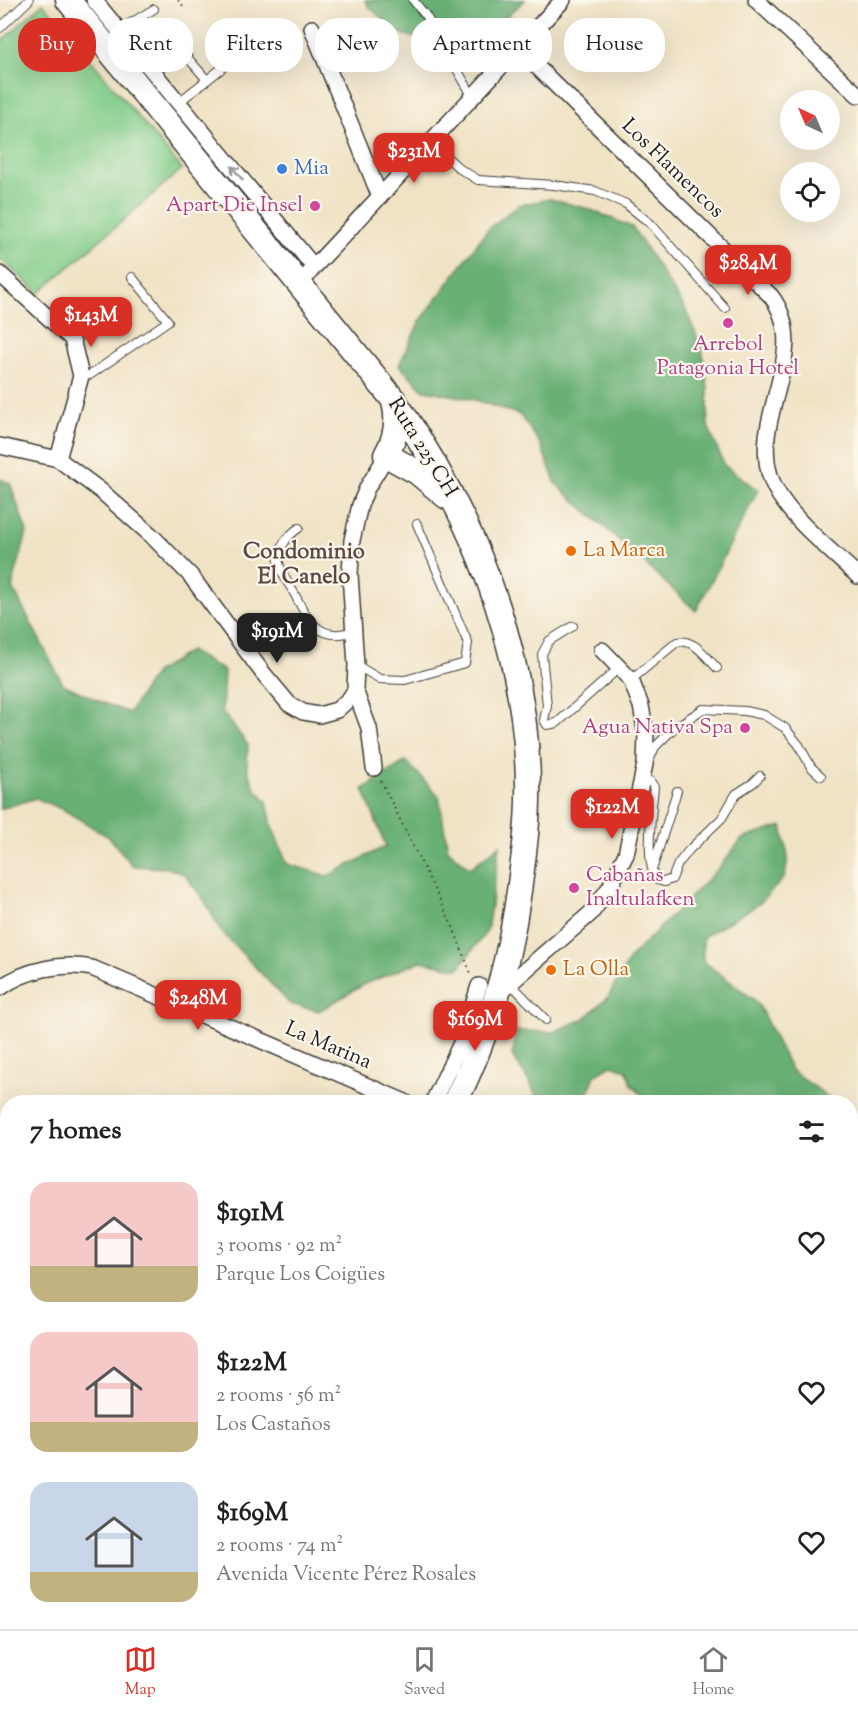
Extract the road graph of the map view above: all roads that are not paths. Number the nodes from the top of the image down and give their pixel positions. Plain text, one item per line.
1 (29, 0) edge
2 (68, 0) edge
3 (94, 0) edge
4 (412, 0) edge
5 (563, 0) edge
6 (756, 0) edge
7 (154, 9) dead end
8 (109, 18) edge
9 (139, 18) edge
10 (547, 18) edge
11 (0, 28) edge
12 (312, 28) dead end
13 (193, 64) edge
14 (153, 72) edge
15 (217, 72) edge
16 (497, 72) edge
17 (542, 72) edge
18 (207, 80) junction
19 (858, 95) edge
20 (473, 97) junction
21 (178, 102) junction
22 (431, 143) junction
23 (380, 197) junction
24 (0, 274) edge
25 (307, 276) junction
26 (132, 277) dead end
27 (725, 308) dead end
28 (81, 376) junction
29 (393, 399) junction
30 (411, 425) junction
31 (0, 446) edge
32 (386, 455) junction
33 (58, 459) junction
34 (462, 517) junction
35 (417, 524) dead end
36 (299, 528) dead end
37 (858, 576) edge
38 (573, 627) dead end
39 (354, 631) junction
40 (602, 650) dead end
41 (356, 665) junction
42 (619, 668) junction
43 (717, 668) dead end
44 (631, 680) junction
45 (355, 690) junction
46 (374, 768) road end
47 (760, 776) dead end
48 (821, 776) dead end
49 (642, 780) junction
50 (677, 791) dead end
51 (652, 871) junction
52 (0, 988) edge
53 (495, 988) junction
54 (546, 1020) dead end
55 (389, 1095) edge
56 (436, 1095) edge
57 (458, 1095) edge

1 - 11 lane
2 - 25 main road, Ruta 225 CH
3 - 8 street
4 - 20 lane
5 - 10 street
6 - 19 street
7 - 9 lane
12 - 23 street
13 - 18 lane
14 - 21 street
15 - 18 lane
16 - 20 street
17 - 37 street, Los Flamencos
18 - 21 lane
20 - 22 street
25 -> 21 street
22 - 23 street
22 - 27 lane
23 - 25 street
24 - 28 street
25 - 29 main road, Ruta 225 CH
26 - 28 lane
28 - 33 street
29 - 30 main road, Ruta 225 CH
29 - 32 main road
30 - 32 street
30 - 34 main road, Ruta 225 CH
31 - 33 street
32 - 34 main road
32 - 39 street
33 - 45 street
34 - 53 main road, Ruta 225 CH
35 - 41 lane
36 - 39 lane
38 - 42 lane
39 - 41 street
40 - 42 street
41 - 45 street
42 - 44 street
43 - 44 lane
44 - 49 street
45 - 46 street
47 - 51 lane
48 - 49 lane
49 - 51 lane
49 - 53 street
50 - 51 lane
52 - 55 street, La Marina
53 - 54 lane
53 - 56 street
53 - 57 main road, Ruta 225 CH

